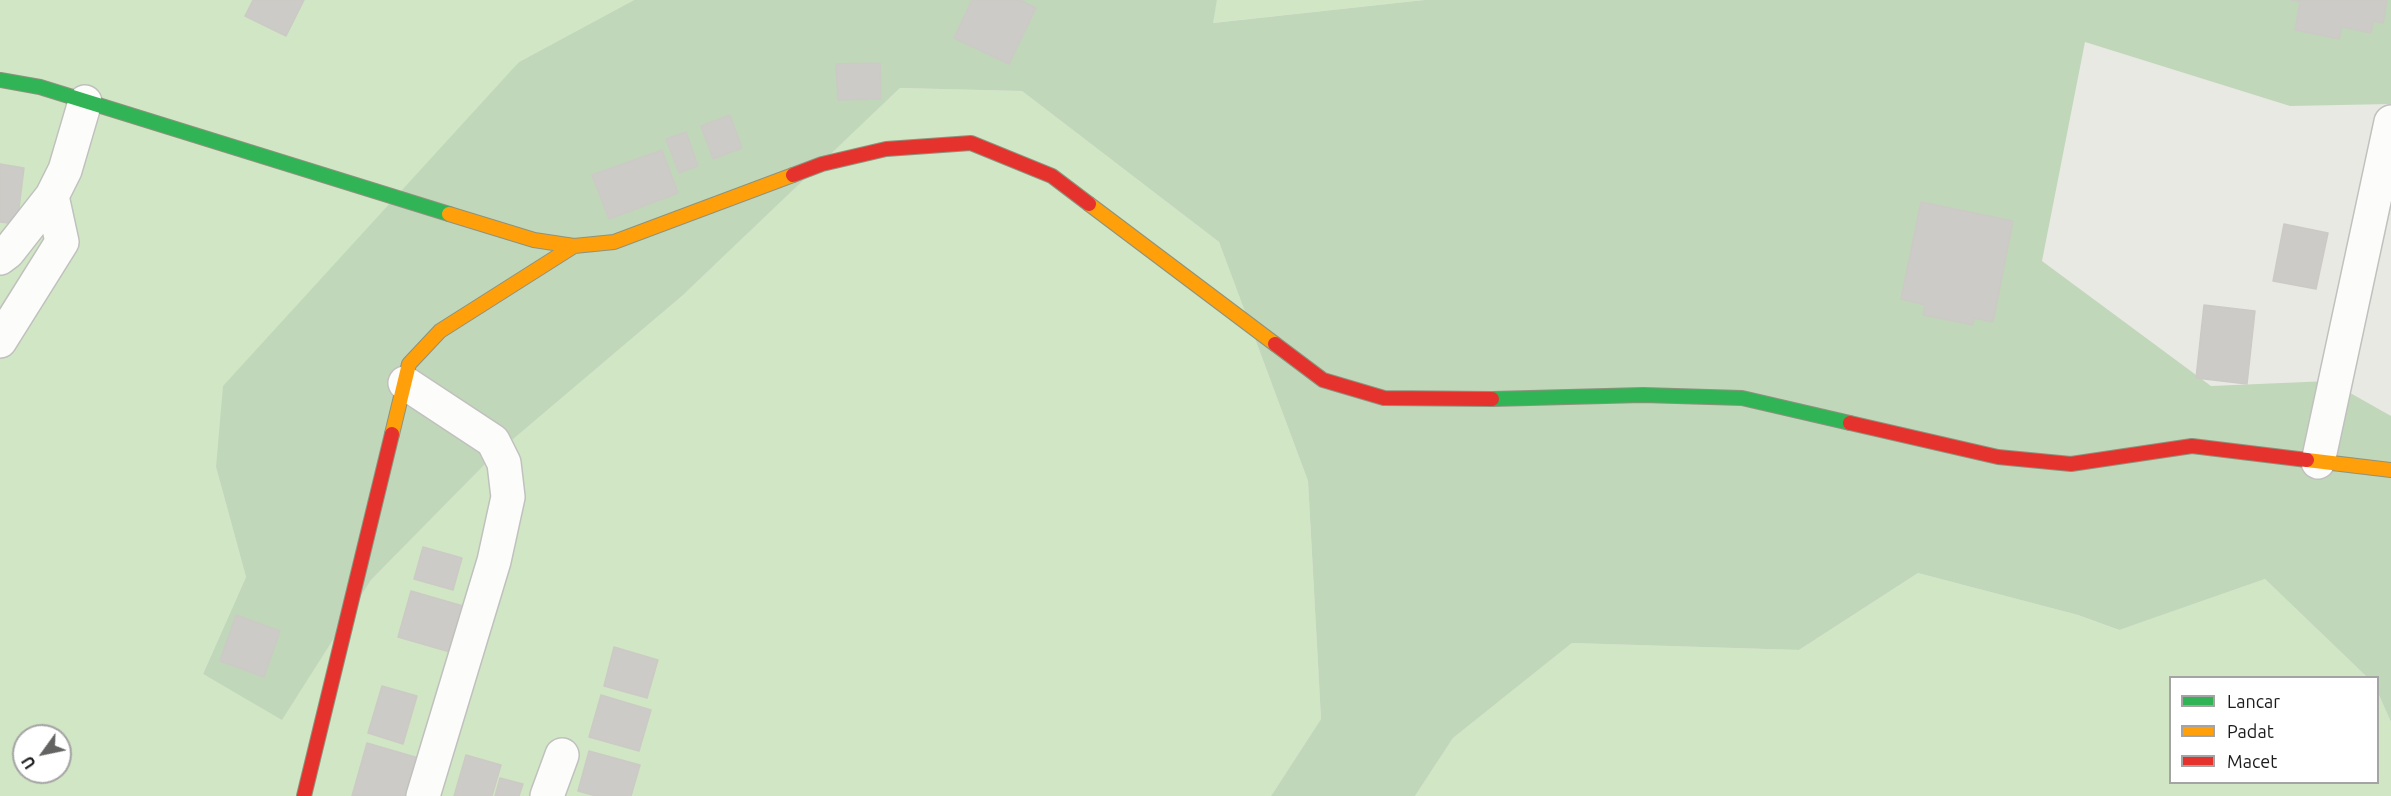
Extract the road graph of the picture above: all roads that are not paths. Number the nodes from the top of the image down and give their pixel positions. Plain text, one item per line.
1 (0, 80) edge
2 (85, 102) junction
3 (2391, 122) edge
4 (52, 196) junction
5 (574, 246) junction
6 (0, 258) edge
7 (0, 341) edge
8 (405, 383) junction
9 (2318, 462) junction
10 (2391, 471) edge
11 (562, 755) dead end
12 (304, 796) edge
13 (423, 796) edge
14 (547, 796) edge

1 - 2 street
2 - 4 street
2 - 5 street
3 - 9 street
4 - 6 street
4 - 7 street
5 - 8 street
5 - 9 street
8 - 12 street
8 - 13 street
9 - 10 street
11 - 14 street

